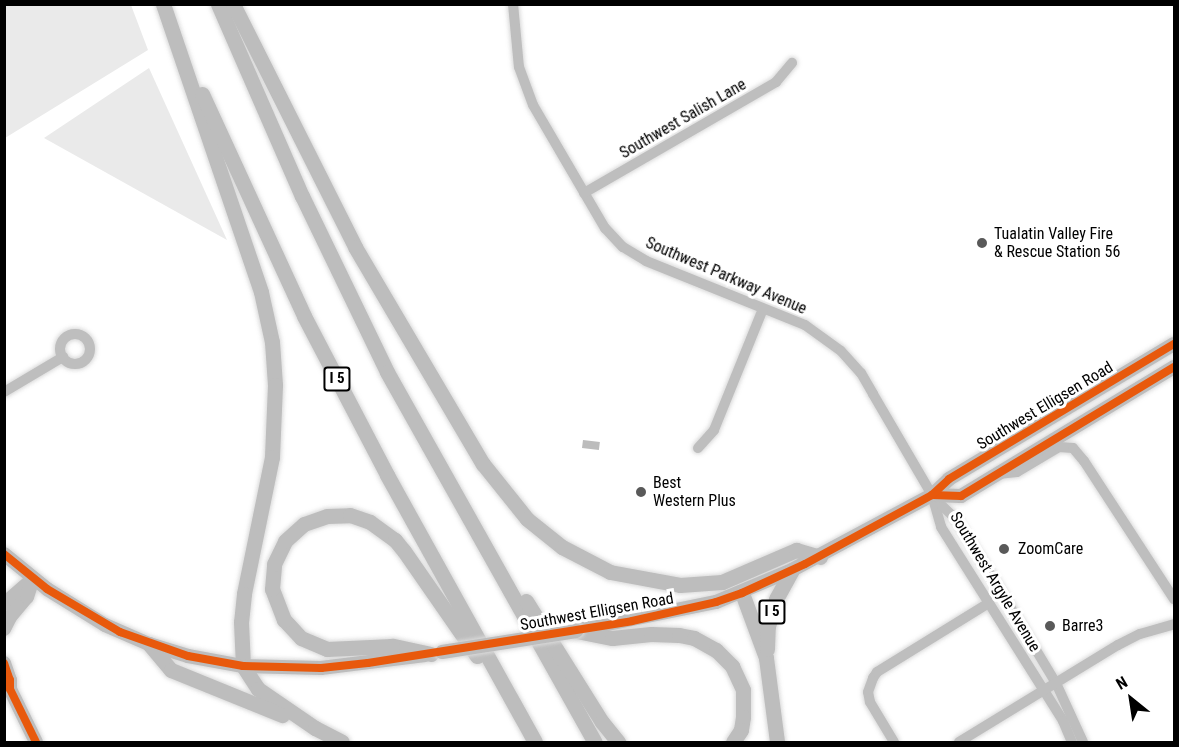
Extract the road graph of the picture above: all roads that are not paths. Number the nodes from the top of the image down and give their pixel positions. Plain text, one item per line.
1 (163, 4) edge
2 (218, 4) edge
3 (232, 4) edge
4 (513, 4) edge
5 (176, 37) junction
6 (792, 63) dead end
7 (584, 194) junction
8 (763, 309) junction
9 (1174, 345) edge
10 (63, 357) dead end
11 (1174, 367) edge
12 (4, 392) edge
13 (698, 448) dead end
14 (998, 474) junction
15 (932, 495) junction
16 (477, 533) junction
17 (4, 554) edge
18 (820, 556) junction
19 (792, 570) junction
20 (33, 579) junction
21 (742, 593) junction
22 (1174, 598) edge
23 (4, 604) edge
24 (987, 604) junction
25 (1174, 624) edge
26 (4, 629) edge
27 (576, 631) junction
28 (149, 644) junction
29 (436, 653) junction
30 (766, 658) junction
31 (4, 663) edge
32 (243, 666) junction
33 (1056, 683) junction
34 (7, 688) edge
35 (1044, 691) junction
36 (517, 711) junction
37 (315, 728) junction
38 (36, 742) edge
39 (342, 742) edge
40 (535, 742) edge
41 (595, 742) edge
42 (618, 742) edge
43 (733, 742) edge
44 (777, 742) edge
45 (894, 742) edge
46 (959, 742) edge
47 (1072, 742) edge
48 (1083, 742) edge

1 - 5 highway, I 5
2 - 16 highway
3 - 18 highway
4 - 7 street, Southwest Parkway Avenue
5 - 32 highway, I 5
5 - 36 highway, I 5
6 - 7 street, Southwest Salish Lane
7 - 8 street, Southwest Parkway Avenue
8 - 13 street
8 - 15 street, Southwest Parkway Avenue
9 - 15 main road, Southwest Elligsen Road
10 - 12 street
11 - 14 main road, Southwest Elligsen Road
14 - 15 main road, Southwest Elligsen Road
14 - 22 street
15 - 18 main road, Southwest Elligsen Road
15 - 24 street, Southwest Argyle Avenue
15 - 33 street, Southwest Argyle Avenue
16 - 41 highway
16 - 42 highway
17 - 20 main road, Southwest Elligsen Road
18 - 19 main road, Southwest Elligsen Road
19 - 21 main road, Southwest Elligsen Road
19 - 30 highway, I 5
20 - 23 main road
20 - 26 main road
20 - 28 main road, Southwest Elligsen Road
21 - 27 main road, Southwest Elligsen Road
21 - 30 highway, I 5
24 - 35 street, Southwest Argyle Avenue
24 - 45 street
25 - 33 street
27 - 29 main road, Southwest Elligsen Road, bridge
27 - 43 highway
28 - 32 main road, Southwest Elligsen Road
28 - 37 highway
29 - 32 main road, Southwest Elligsen Road
29 - 36 highway, I 5
30 - 44 highway, I 5
31 - 34 main road
32 - 37 highway
33 - 35 street
33 - 48 street, Southwest Argyle Avenue
34 - 38 main road
35 - 46 street
35 - 47 street, Southwest Argyle Avenue
36 - 40 highway, I 5
37 - 39 highway

